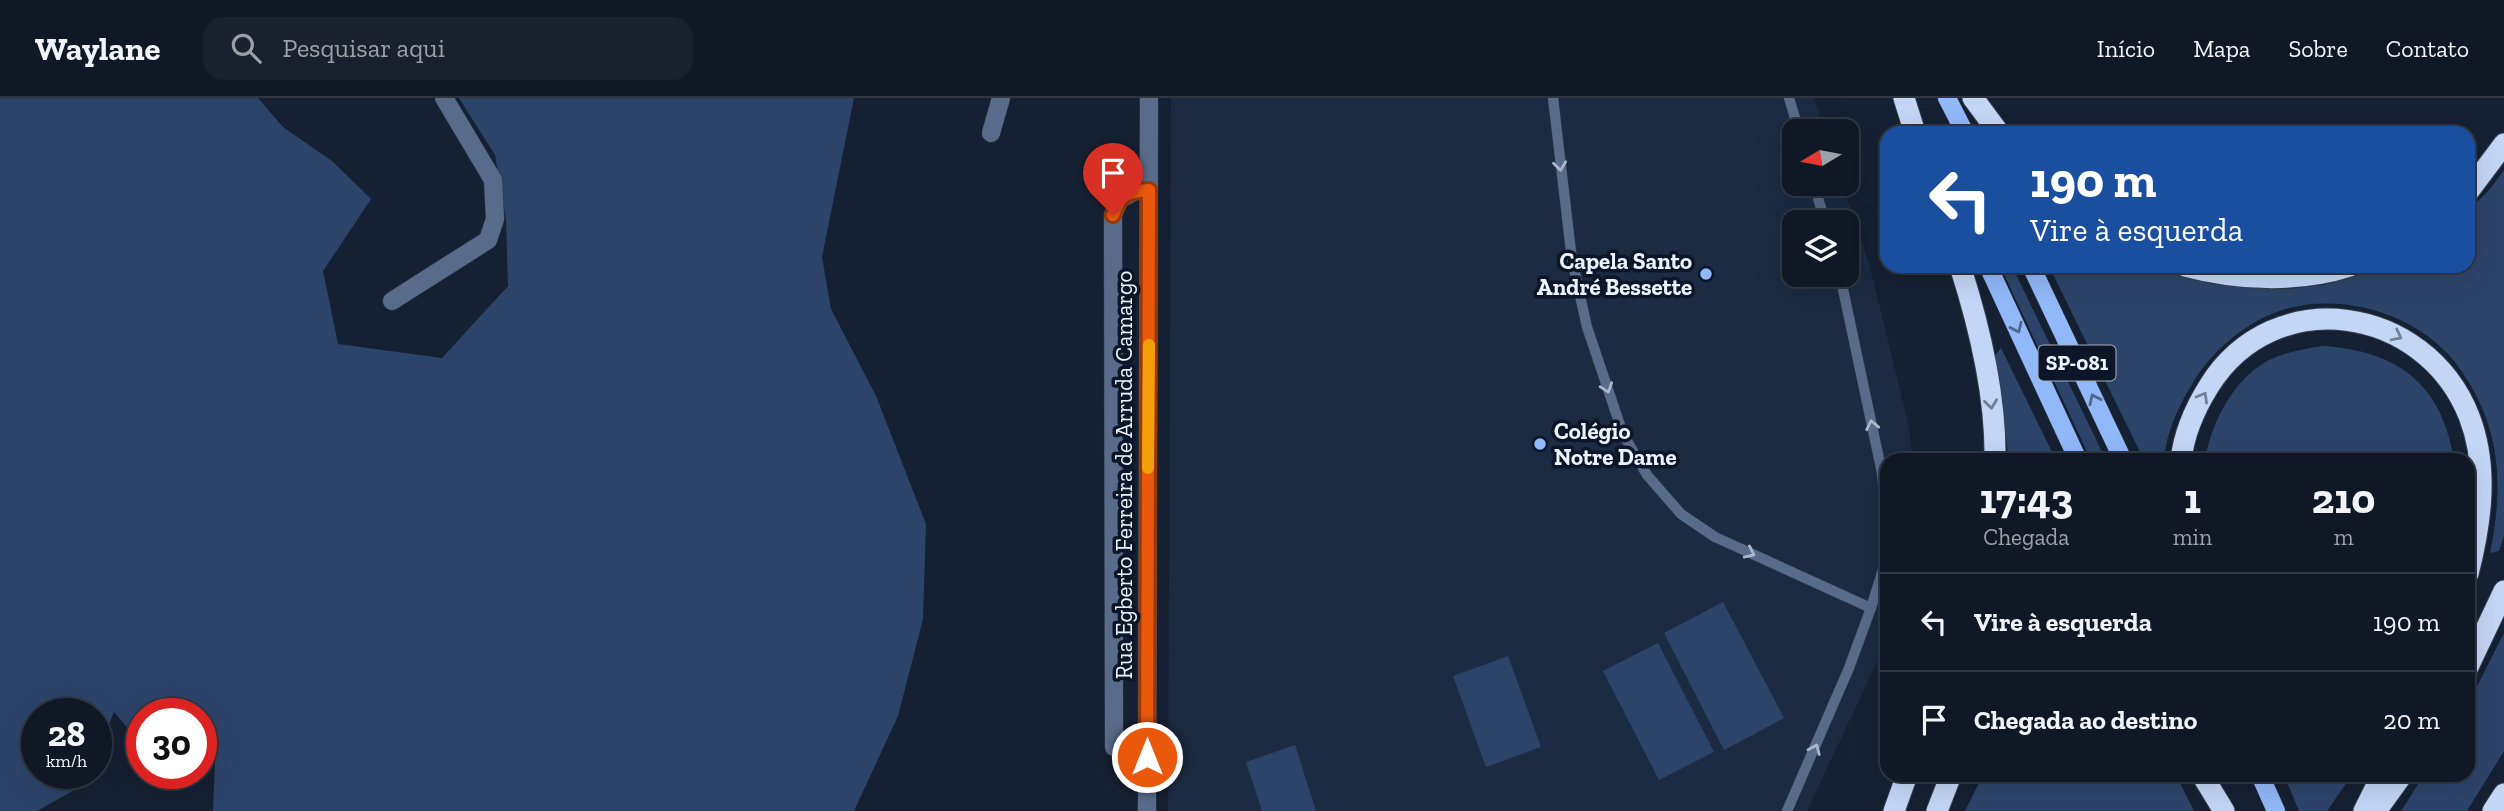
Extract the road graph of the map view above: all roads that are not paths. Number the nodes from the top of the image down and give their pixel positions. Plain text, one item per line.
1 (444, 98) edge
2 (1001, 98) edge
3 (1149, 98) edge
4 (1553, 98) edge
5 (1789, 98) edge
6 (1904, 98) edge
7 (1910, 98) edge
8 (1947, 98) edge
9 (1973, 98) edge
10 (1795, 119) edge
11 (1913, 126) edge
12 (1923, 126) edge
13 (1961, 126) edge
14 (1993, 126) edge
15 (991, 133) dead end
16 (2504, 144) edge
17 (2475, 183) edge
18 (1149, 190) junction
19 (1962, 273) edge
20 (1991, 273) edge
21 (2034, 273) edge
22 (2210, 273) edge
23 (2314, 273) edge
24 (1843, 287) edge
25 (392, 301) dead end
26 (1995, 453) edge
27 (2075, 453) edge
28 (2120, 453) edge
29 (2182, 453) edge
30 (1880, 463) edge
31 (2475, 545) edge
32 (1880, 579) edge
33 (2504, 591) edge
34 (1871, 608) junction
35 (2475, 652) edge
36 (1114, 747) dead end
37 (1904, 782) edge
38 (1948, 782) edge
39 (2206, 782) edge
40 (2214, 782) edge
41 (2263, 782) edge
42 (2378, 782) edge
43 (2397, 782) edge
44 (2504, 794) edge
45 (2274, 807) edge
46 (1147, 811) edge
47 (1787, 811) edge
48 (1894, 811) edge
49 (1937, 811) edge
50 (2225, 811) edge
51 (2364, 811) edge
52 (2376, 811) edge
53 (2493, 811) edge

1 - 25 street
2 - 15 street
3 - 18 street, Rua Egberto Ferreira de Arruda Camargo
4 -> 34 lane
5 - 10 lane
6 - 11 highway
7 - 12 main road
8 - 13 main road
9 - 14 highway
16 - 17 highway
18 - 36 street
18 - 46 street, Rua Egberto Ferreira de Arruda Camargo
19 -> 26 highway
20 -> 27 main road, SP-081
28 -> 21 main road, SP-081
22 - 23 highway
30 -> 24 lane
29 -> 31 highway
32 - 34 lane
33 - 35 highway
47 -> 34 lane
37 - 48 highway
38 - 49 highway
39 - 50 highway
40 - 50 main road
41 - 45 main road
42 - 51 highway
43 - 52 highway
44 - 53 highway

